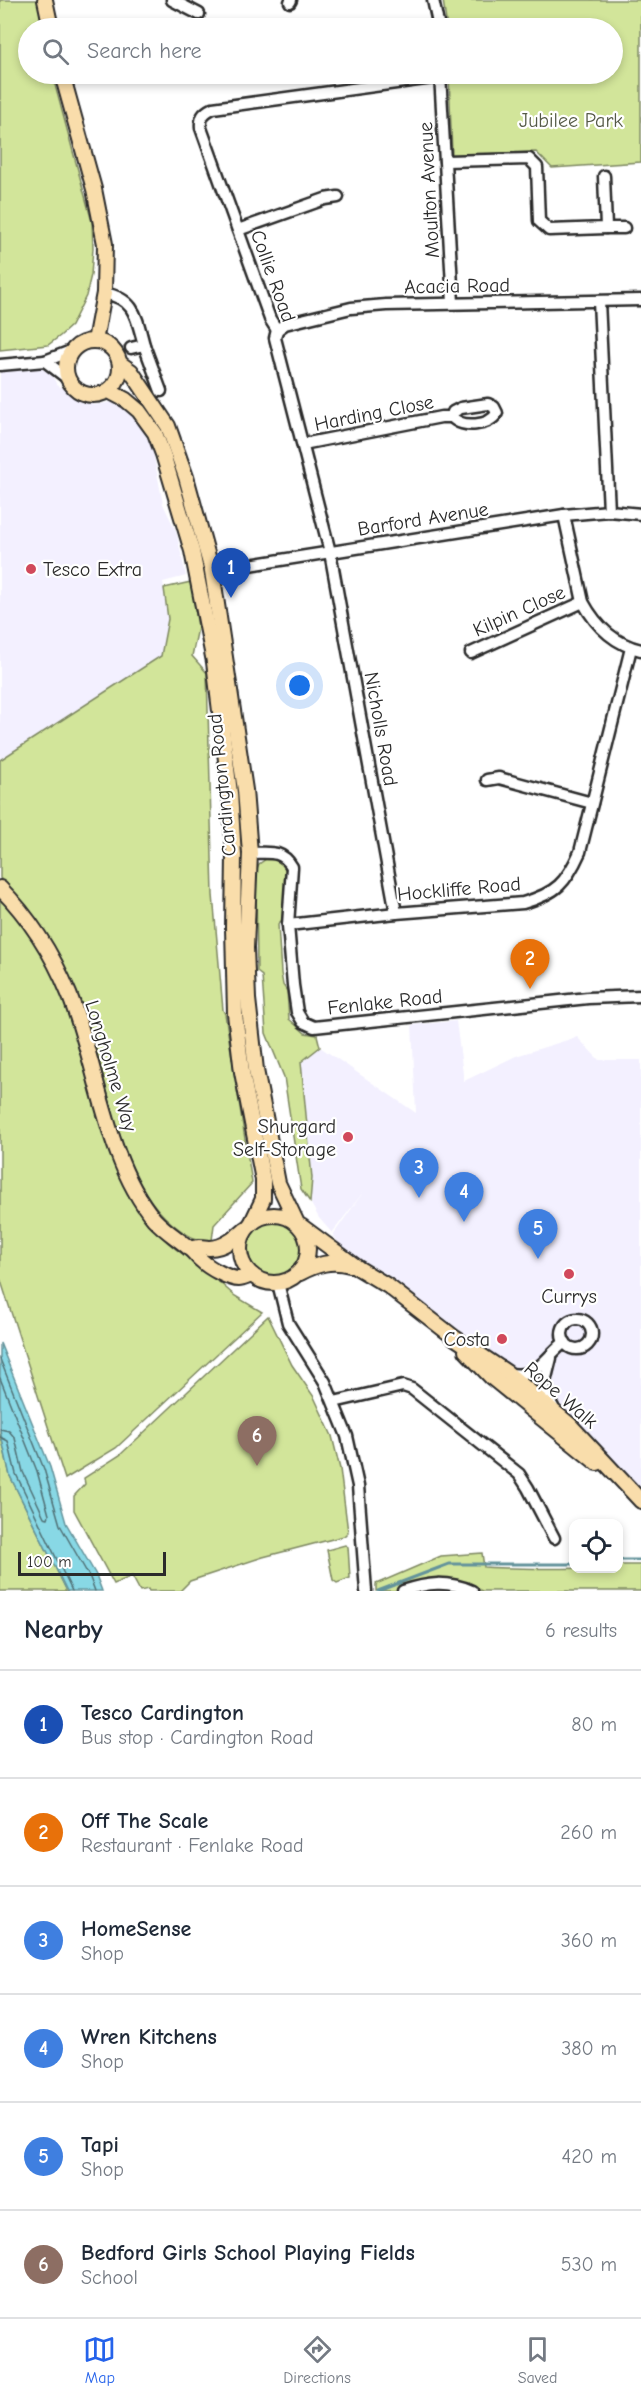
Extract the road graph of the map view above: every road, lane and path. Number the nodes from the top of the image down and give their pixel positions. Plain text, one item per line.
1 (45, 0) edge
2 (172, 0) edge
3 (433, 0) edge
4 (199, 14) dead end
5 (49, 18) edge
6 (436, 18) edge
7 (65, 84) edge
8 (378, 84) edge
9 (441, 84) edge
10 (445, 160) junction
11 (604, 176) dead end
12 (338, 197) dead end
13 (606, 228) junction
14 (624, 228) dead end
15 (238, 230) junction
16 (104, 293) junction
17 (641, 300) edge
18 (599, 301) junction
19 (453, 303) junction
20 (100, 311) junction
21 (278, 330) junction
22 (95, 340) junction
23 (144, 345) junction
24 (131, 348) dead end
25 (74, 349) junction
26 (45, 361) junction
27 (121, 364) junction
28 (0, 365) edge
29 (67, 378) junction
30 (161, 391) dead end
31 (108, 392) junction
32 (452, 417) dead end
33 (303, 444) junction
34 (609, 511) junction
35 (641, 514) edge
36 (564, 515) junction
37 (330, 552) junction
38 (212, 571) junction
39 (583, 602) junction
40 (636, 649) edge
41 (471, 653) dead end
42 (487, 780) dead end
43 (592, 803) junction
44 (250, 853) junction
45 (0, 888) edge
46 (396, 913) junction
47 (288, 925) junction
48 (641, 996) edge
49 (298, 1224) junction
50 (249, 1225) junction
51 (190, 1249) junction
52 (358, 1268) junction
53 (252, 1275) junction
54 (297, 1275) junction
55 (278, 1283) junction
56 (455, 1338) junction
57 (565, 1342) dead end
58 (551, 1357) junction
59 (506, 1372) junction
60 (334, 1402) junction
61 (557, 1414) junction
62 (636, 1496) edge
63 (554, 1538) dead end
64 (366, 1591) edge
65 (403, 1591) edge
66 (472, 1591) edge

1 - 5 main road
2 - 4 street
3 - 6 street
7 - 16 main road
8 - 15 street, Collie Road
9 - 10 street, Moulton Avenue
10 - 13 street
10 - 19 street, Moulton Avenue
11 - 13 street
12 - 15 street
13 - 14 street
15 - 21 street, Collie Road
16 - 20 main road
16 - 23 street
17 - 18 street, Acacia Road
18 - 19 street, Acacia Road
18 - 34 street
19 - 21 street, Acacia Road
20 - 22 main road
20 - 25 main road
21 - 33 street, Collie Road
22 - 25 main road
22 - 27 main road
23 - 24 street
23 - 30 street
25 - 26 street
25 - 29 main road
26 - 28 street
26 - 29 street
27 - 31 main road
27 - 38 main road, Cardington Road
29 - 31 main road
31 - 50 main road, Cardington Road
32 - 33 street, Harding Close
33 - 37 street, Collie Road
34 - 35 street, Barford Avenue
34 - 36 street, Barford Avenue
36 - 37 street, Barford Avenue
36 - 39 street
37 - 38 street, Barford Avenue
37 - 46 street, Nicholls Road
38 - 44 main road, Cardington Road
39 - 40 street
39 - 41 street, Kilpin Close
40 - 43 street, Hockliffe Road
42 - 43 street
43 - 46 street, Hockliffe Road
44 - 47 street, Fenlake Road
44 - 49 main road, Cardington Road
45 - 51 main road, Longholme Way
46 - 47 street, Hockliffe Road
47 - 48 street, Fenlake Road
49 - 50 main road
49 - 52 main road, Rope Walk
49 - 54 main road
50 - 51 main road
50 - 53 main road
51 - 53 main road, Longholme Way
52 - 54 main road, Rope Walk
52 - 56 main road, Rope Walk
53 - 55 main road
54 - 55 main road
55 - 60 street
56 - 59 main road, Rope Walk
56 - 62 main road, Rope Walk
57 - 58 street
58 - 59 street
58 - 61 street
59 - 61 main road, Rope Walk
60 - 63 street
60 - 64 street
61 - 62 main road, Rope Walk
65 - 66 street

